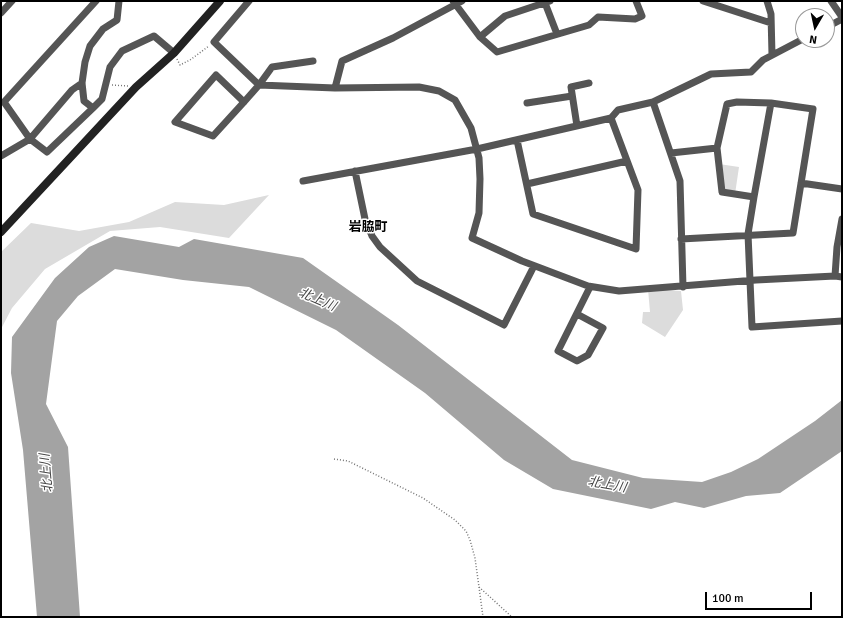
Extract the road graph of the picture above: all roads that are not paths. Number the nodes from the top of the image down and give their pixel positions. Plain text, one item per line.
1 (12, 1) edge
2 (96, 1) edge
3 (119, 1) edge
4 (220, 1) edge
5 (249, 1) edge
6 (462, 1) edge
7 (636, 1) edge
8 (703, 1) edge
9 (767, 1) edge
10 (831, 1) edge
11 (548, 2) edge
12 (454, 3) edge
13 (1, 13) edge
14 (842, 18) edge
15 (771, 23) junction
16 (556, 34) junction
17 (480, 37) junction
18 (795, 43) edge
19 (174, 54) junction
20 (772, 55) junction
21 (313, 61) dead end
22 (82, 83) junction
23 (589, 83) dead end
24 (259, 85) junction
25 (335, 88) junction
26 (572, 96) junction
27 (244, 102) junction
28 (528, 102) dead end
29 (653, 102) junction
30 (771, 103) junction
31 (93, 108) junction
32 (611, 118) junction
33 (578, 126) junction
34 (30, 139) junction
35 (517, 140) junction
36 (717, 148) junction
37 (477, 149) junction
38 (670, 153) junction
39 (1, 156) edge
40 (627, 161) junction
41 (355, 171) junction
42 (303, 181) dead end
43 (801, 183) junction
44 (527, 184) junction
45 (842, 189) edge
46 (754, 197) junction
47 (842, 219) edge
48 (1, 232) edge
49 (748, 234) junction
50 (681, 239) junction
51 (534, 266) junction
52 (839, 276) edge
53 (750, 281) junction
54 (590, 287) junction
55 (683, 287) junction
56 (577, 314) junction
57 (842, 322) edge

1 - 13 street
2 - 34 street
3 - 22 street
4 - 19 street
5 - 24 street
6 - 12 street
7 - 16 street
8 - 15 street
9 - 15 street
10 - 14 street
11 - 16 street
11 - 17 street
12 - 17 street
12 - 25 street
15 - 20 street
16 - 17 street
18 - 20 street
19 - 31 street
19 - 48 street
20 - 29 street
21 - 24 street
22 - 31 street
22 - 34 street
23 - 26 street
24 - 25 street
24 - 27 street
25 - 37 street
26 - 28 street
26 - 33 street
27 - 27 street
29 - 32 street
29 - 38 street
30 - 36 street
30 - 43 street
30 - 46 street
31 - 34 street
32 - 33 street
32 - 40 street
33 - 35 street
34 - 39 street
35 - 37 street
35 - 44 street
36 - 38 street
36 - 46 street
37 - 41 street
37 - 51 street
38 - 50 street
40 - 44 street
40 - 44 street
41 - 42 street
41 - 51 street
43 - 45 street
43 - 49 street
46 - 49 street
47 - 52 street
49 - 50 street
49 - 53 street
50 - 55 street
51 - 54 street
52 - 53 street
53 - 55 street
53 - 57 street
54 - 55 street
54 - 56 street
56 - 56 street

